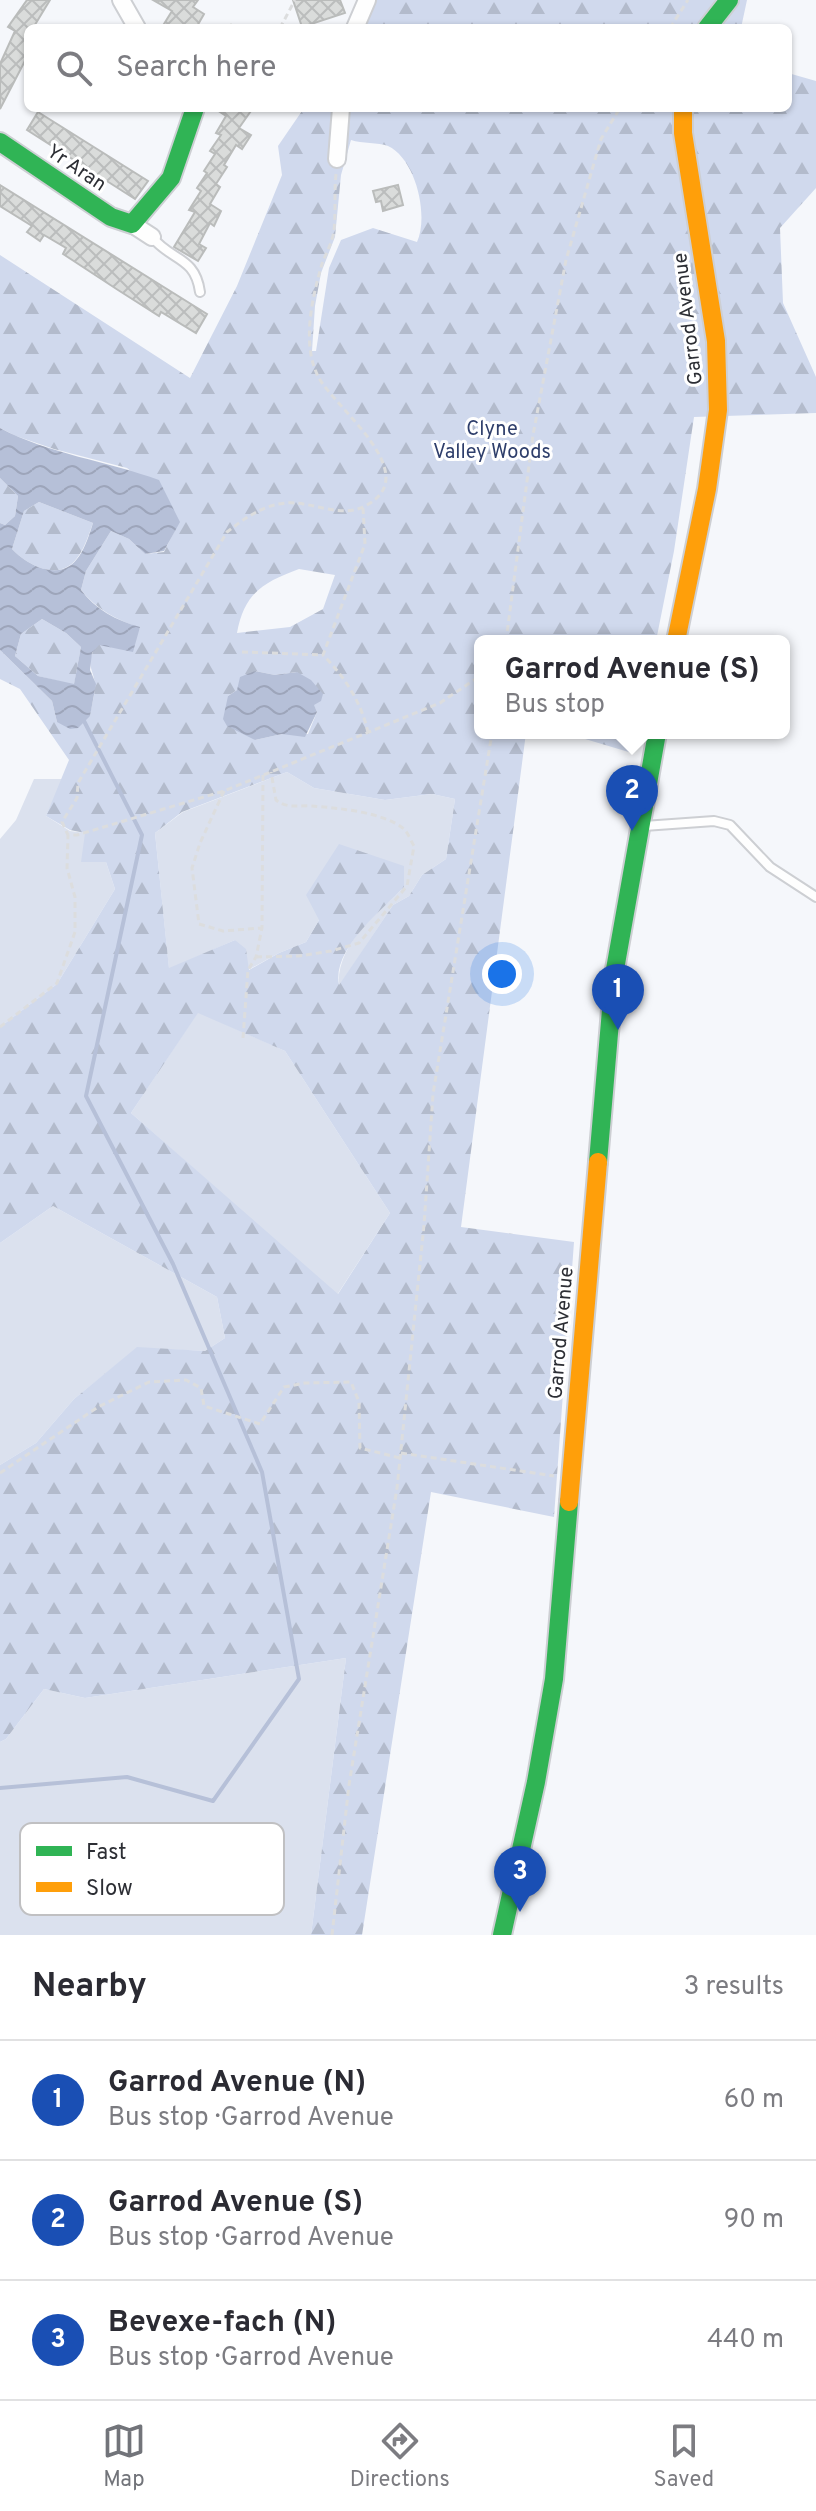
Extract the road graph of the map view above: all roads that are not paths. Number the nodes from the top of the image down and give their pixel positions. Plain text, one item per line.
1 (121, 0) edge
2 (367, 0) edge
3 (729, 0) edge
4 (135, 24) edge
5 (357, 24) edge
6 (710, 24) edge
7 (194, 112) edge
8 (341, 112) edge
9 (683, 112) edge
10 (0, 142) edge
11 (337, 159) road end
12 (132, 224) junction
13 (152, 237) joint
14 (200, 292) dead end
15 (677, 635) edge
16 (656, 739) edge
17 (639, 827) junction
18 (816, 897) edge
19 (502, 1935) edge

1 - 4 street
2 - 5 street
3 - 6 main road
7 - 12 main road
8 - 11 street
9 - 15 main road, Garrod Avenue
10 - 12 main road, Yr Aran
12 - 13 street, Yr Aran
13 - 14 lane
16 - 17 main road, Garrod Avenue
17 - 18 lane
17 - 19 main road, Garrod Avenue

